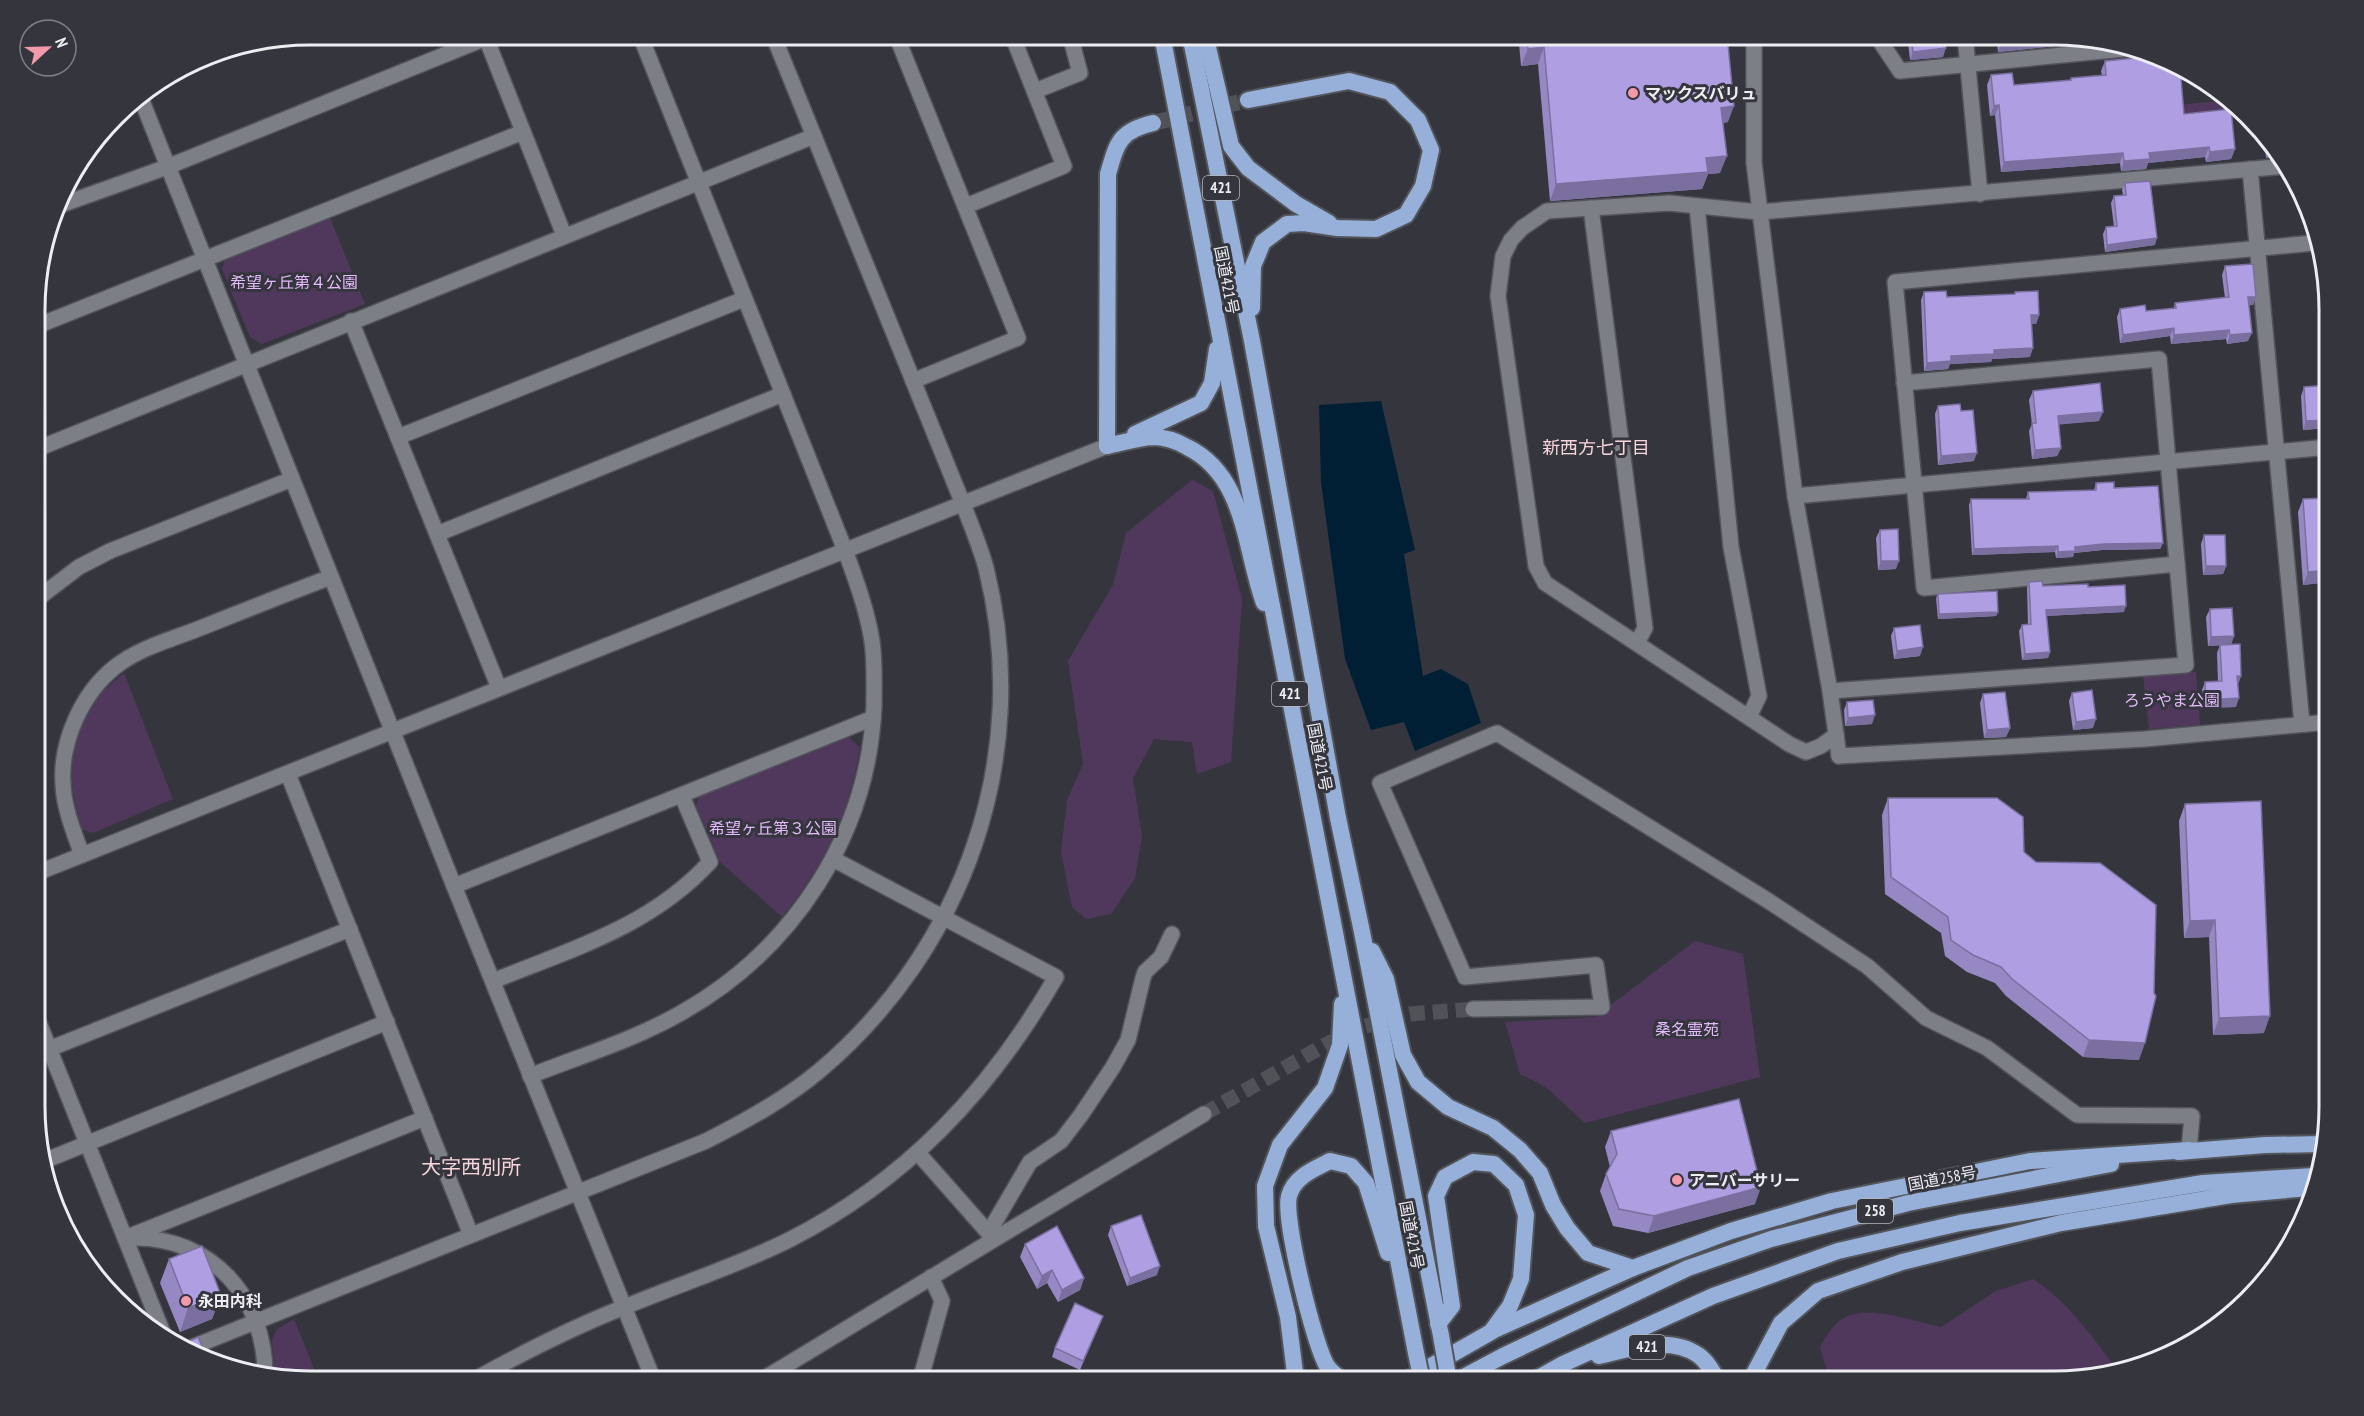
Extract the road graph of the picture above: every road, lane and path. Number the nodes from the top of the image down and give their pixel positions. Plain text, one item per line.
1 (469, 45) edge
2 (489, 45) edge
3 (644, 45) edge
4 (777, 45) edge
5 (900, 45) edge
6 (1016, 45) edge
7 (1073, 45) edge
8 (1164, 45) edge
9 (1192, 45) edge
10 (1207, 45) edge
11 (1754, 45) edge
12 (1883, 45) edge
13 (1966, 45) edge
14 (2089, 47) edge
15 (1968, 65) junction
16 (1035, 91) junction
17 (1248, 100) tunnel mouth
18 (143, 105) edge
19 (1153, 123) tunnel mouth
20 (523, 132) junction
21 (814, 136) junction
22 (167, 167) junction
23 (2276, 167) edge
24 (2250, 169) junction
25 (700, 183) junction
26 (1980, 194) junction
27 (68, 202) edge
28 (966, 206) junction
29 (1697, 206) junction
30 (1591, 208) junction
31 (1759, 212) junction
32 (1337, 228) junction
33 (564, 235) junction
34 (2310, 243) edge
35 (2257, 248) junction
36 (204, 260) junction
37 (744, 299) junction
38 (351, 321) junction
39 (45, 323) edge
40 (1219, 333) junction
41 (1252, 341) junction
42 (246, 365) junction
43 (913, 381) junction
44 (1904, 383) junction
45 (783, 394) junction
46 (398, 437) junction
47 (45, 446) edge
48 (1107, 446) junction
49 (2319, 448) edge
50 (2278, 452) junction
51 (2168, 462) junction
52 (292, 479) junction
53 (1915, 485) junction
54 (1795, 496) junction
55 (963, 504) junction
56 (437, 534) junction
57 (845, 550) junction
58 (2177, 564) junction
59 (331, 577) junction
60 (45, 593) edge
61 (1637, 644) junction
62 (1282, 653) junction
63 (499, 688) junction
64 (1830, 691) junction
65 (1749, 717) junction
66 (873, 718) junction
67 (2319, 723) edge
68 (2302, 724) junction
69 (392, 732) junction
70 (1836, 735) junction
71 (288, 774) junction
72 (682, 796) junction
73 (82, 855) junction
74 (833, 859) junction
75 (45, 870) edge
76 (454, 886) junction
77 (944, 918) junction
78 (350, 929) junction
79 (1362, 932) junction
80 (1172, 934) dead end
81 (493, 981) junction
82 (1344, 981) junction
83 (1473, 1010) tunnel mouth
84 (387, 1022) junction
85 (45, 1039) edge
86 (49, 1049) junction
87 (530, 1076) junction
88 (1204, 1114) tunnel mouth
89 (425, 1118) junction
90 (87, 1144) junction
91 (2316, 1144) edge
92 (2189, 1150) junction
93 (918, 1153) junction
94 (50, 1159) edge
95 (2309, 1176) edge
96 (2306, 1188) edge
97 (576, 1192) junction
98 (471, 1235) junction
99 (992, 1235) junction
100 (124, 1238) junction
101 (1633, 1268) junction
102 (931, 1277) junction
103 (1403, 1282) junction
104 (624, 1307) junction
105 (256, 1322) junction
106 (159, 1323) edge
107 (1440, 1330) junction
108 (1491, 1332) junction
109 (196, 1345) edge
110 (1563, 1364) junction
111 (264, 1367) edge
112 (491, 1371) edge
113 (650, 1371) edge
114 (776, 1371) edge
115 (923, 1371) edge
116 (1295, 1371) edge
117 (1333, 1371) edge
118 (1420, 1371) edge
119 (1423, 1371) edge
120 (1450, 1371) edge
121 (1469, 1371) edge
122 (1551, 1371) edge
123 (1712, 1371) edge
124 (1755, 1371) edge

1 - 22 street
2 - 20 street
3 - 25 street
4 - 21 street
5 - 28 street
6 - 16 street
7 - 16 street
8 - 40 highway, 国道421号 / 421
9 - 41 highway, 国道421号 / 421
10 - 32 highway
11 - 31 street
12 - 15 street
13 - 15 street
14 - 15 street
15 - 26 street
16 - 28 street
17 - 32 highway
18 - 22 street
19 - 48 highway
20 - 33 street
20 - 36 street
21 - 25 street
21 - 43 street
22 - 27 street
22 - 36 street
23 - 24 street
24 - 26 street
24 - 35 street
25 - 33 street
25 - 37 street
26 - 31 street
28 - 43 street
29 - 30 street
29 - 31 street
29 - 65 street
30 - 61 street
30 - 61 street
31 - 54 street
32 - 41 highway
33 - 38 street
34 - 35 street
35 - 44 street
35 - 50 street
36 - 39 street
36 - 42 street
37 - 45 street
37 - 46 street
38 - 42 street
38 - 46 street
40 - 48 highway
40 - 62 highway, 国道421号 / 421
41 - 79 highway, 国道421号 / 421
42 - 47 street
42 - 52 street
43 - 55 street
44 - 51 street
44 - 53 street
45 - 56 street
45 - 57 street
46 - 56 street
48 - 55 street
48 - 62 highway
49 - 50 street
50 - 51 street
50 - 68 street
51 - 53 street
51 - 58 street
52 - 59 street
52 - 60 street
53 - 54 street
53 - 58 street
54 - 64 street
55 - 57 street
55 - 77 street
56 - 63 street
57 - 63 street
57 - 66 street
58 - 64 street
59 - 69 street
59 - 73 street
61 - 65 street
62 - 82 highway, 国道421号 / 421
63 - 69 street
64 - 70 street
65 - 70 street
66 - 72 street
66 - 74 street
67 - 68 street
68 - 70 street
69 - 71 street
69 - 76 street
71 - 73 street
71 - 78 street
72 - 76 street
72 - 81 street
73 - 75 street
74 - 77 street
74 - 87 street
76 - 81 street
77 - 93 street
77 - 97 street
78 - 84 street
78 - 86 street
79 - 101 highway
79 - 107 highway, 国道421号 / 421
80 - 99 street
81 - 87 street
82 - 103 highway, 国道421号 / 421
82 - 116 highway, 421
83 - 92 street
84 - 89 street
84 - 90 street
85 - 86 street
86 - 90 street
87 - 97 street
88 - 99 street
89 - 98 street
89 - 100 street
90 - 94 street
90 - 100 street
91 - 92 highway, 国道258号 / 258
92 - 101 highway
92 - 121 highway, 国道258号 / 258
93 - 99 street
93 - 104 street
95 - 110 highway, 258
96 - 124 highway
97 - 98 street
97 - 104 street
98 - 105 street
99 - 102 street
100 - 105 street
100 - 106 street
101 - 108 highway
102 - 114 street
102 - 115 street
103 - 117 highway
103 - 118 highway, 国道421号 / 421, bridge
104 - 112 street
104 - 113 street
105 - 109 street
105 - 111 street
107 - 108 highway
107 - 120 highway, 国道421号 / 421, bridge
108 - 119 highway
110 - 122 highway, 258
110 - 123 highway, 421

